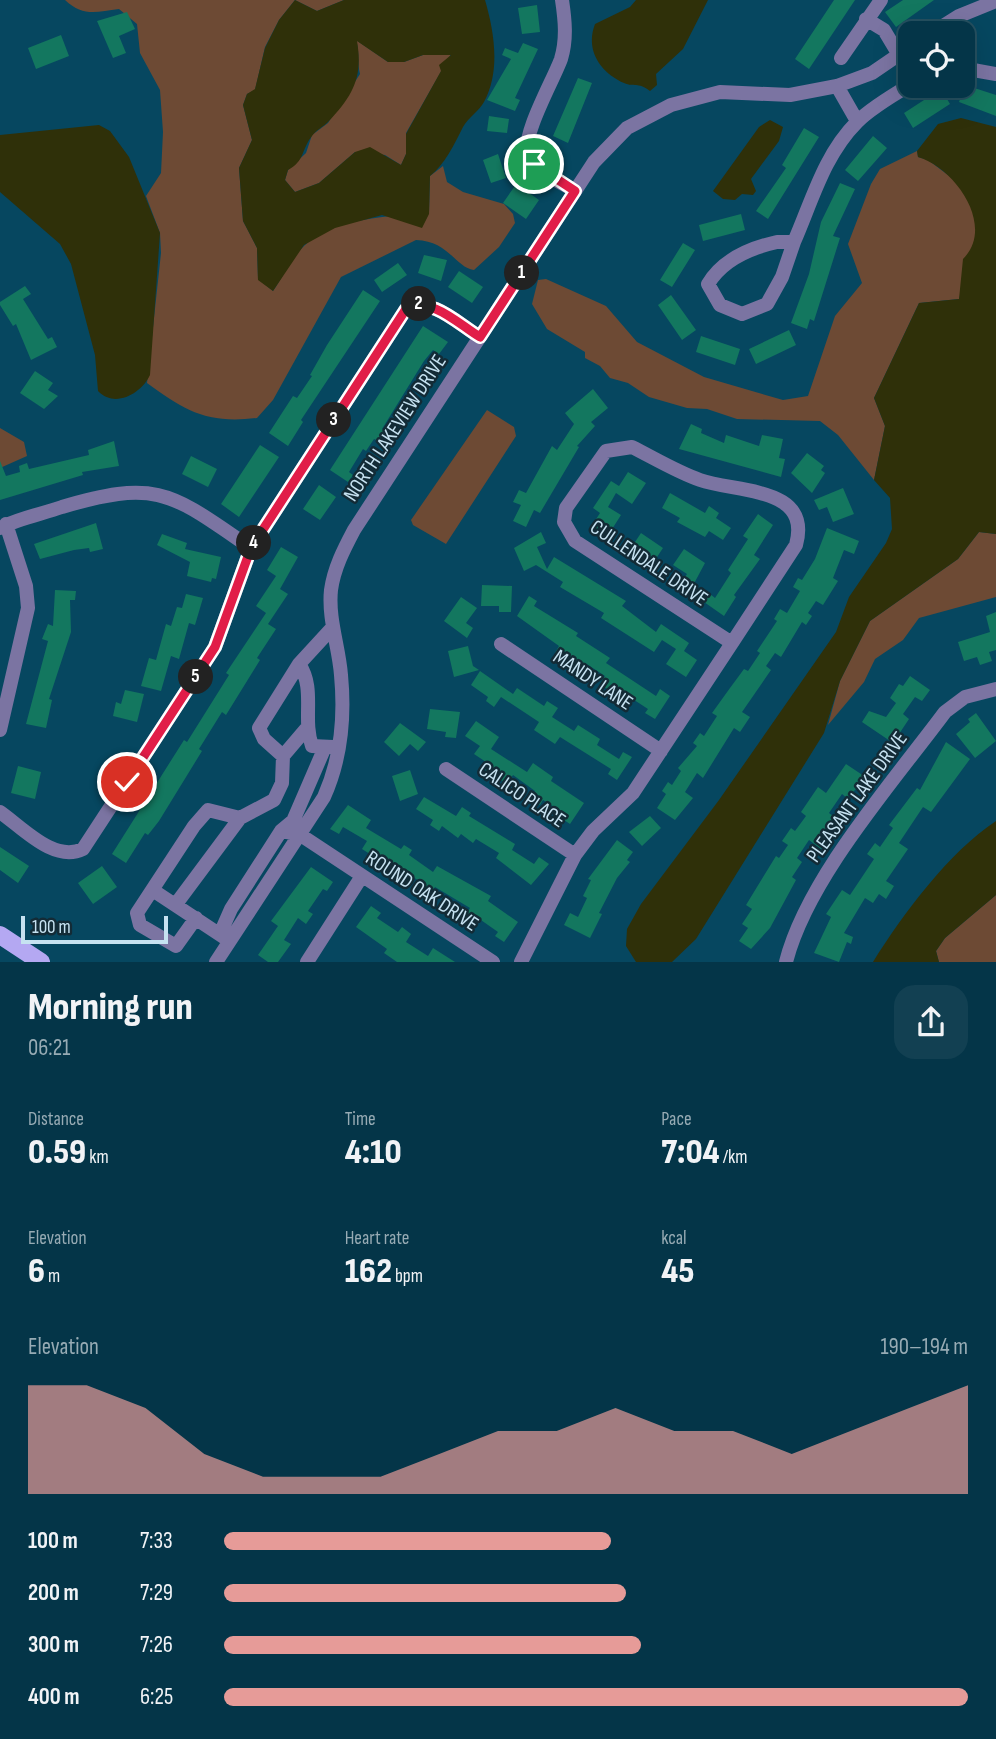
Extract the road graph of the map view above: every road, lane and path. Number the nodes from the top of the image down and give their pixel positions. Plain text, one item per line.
1 (562, 0) edge
2 (881, 0) edge
3 (953, 0) edge
4 (996, 1) edge
5 (959, 16) junction
6 (866, 19) junction
7 (951, 21) edge
8 (898, 45) edge
9 (898, 55) edge
10 (841, 58) dead end
11 (975, 70) edge
12 (996, 74) edge
13 (837, 86) junction
14 (898, 93) edge
15 (857, 121) junction
16 (575, 191) junction
17 (794, 242) junction
18 (480, 337) junction
19 (3, 526) edge
20 (251, 548) junction
21 (333, 627) junction
22 (732, 643) junction
23 (501, 644) dead end
24 (299, 664) junction
25 (996, 689) edge
26 (306, 729) junction
27 (0, 730) edge
28 (325, 747) junction
29 (341, 747) junction
30 (662, 751) junction
31 (283, 755) junction
32 (446, 769) dead end
33 (0, 812) edge
34 (240, 818) junction
35 (281, 831) junction
36 (299, 834) junction
37 (575, 855) junction
38 (362, 876) junction
39 (154, 891) junction
40 (176, 904) junction
41 (196, 918) junction
42 (0, 935) edge
43 (225, 938) junction
44 (41, 962) edge
45 (216, 962) edge
46 (307, 962) edge
47 (493, 962) edge
48 (521, 962) edge
49 (786, 962) edge

1 - 16 street
2 - 6 street
3 - 5 street
4 - 5 street
5 - 7 street
6 - 8 street
6 - 10 street
9 - 13 street, NORTH LAKEVIEW DRIVE
11 - 12 street
13 - 15 street
13 - 16 street, NORTH LAKEVIEW DRIVE
14 - 15 street
15 - 17 street
16 - 18 street, NORTH LAKEVIEW DRIVE
17 - 17 street
18 - 20 street
18 - 21 street, NORTH LAKEVIEW DRIVE
19 - 20 street
19 - 27 street
20 - 33 street
21 - 24 street
21 - 29 street, NORTH LAKEVIEW DRIVE
22 - 22 street, CULLENDALE DRIVE
22 - 30 street, CULLENDALE DRIVE
23 - 30 street, MANDY LANE
24 - 26 street
24 - 31 street
25 - 49 street, PLEASANT LAKE DRIVE
26 - 28 street
26 - 31 street
28 - 29 street
28 - 35 street
29 - 36 street, NORTH LAKEVIEW DRIVE
30 - 37 street, CULLENDALE DRIVE
31 - 34 street
32 - 37 street, CALICO PLACE
34 - 39 street
34 - 40 street
35 - 36 street
35 - 43 street
36 - 38 street, ROUND OAK DRIVE
36 - 43 street, NORTH LAKEVIEW DRIVE
37 - 48 street, CULLENDALE DRIVE
38 - 46 street
38 - 47 street, ROUND OAK DRIVE
39 - 40 street
39 - 41 street
40 - 41 street
41 - 43 street
42 - 44 main road
43 - 45 street, NORTH LAKEVIEW DRIVE

